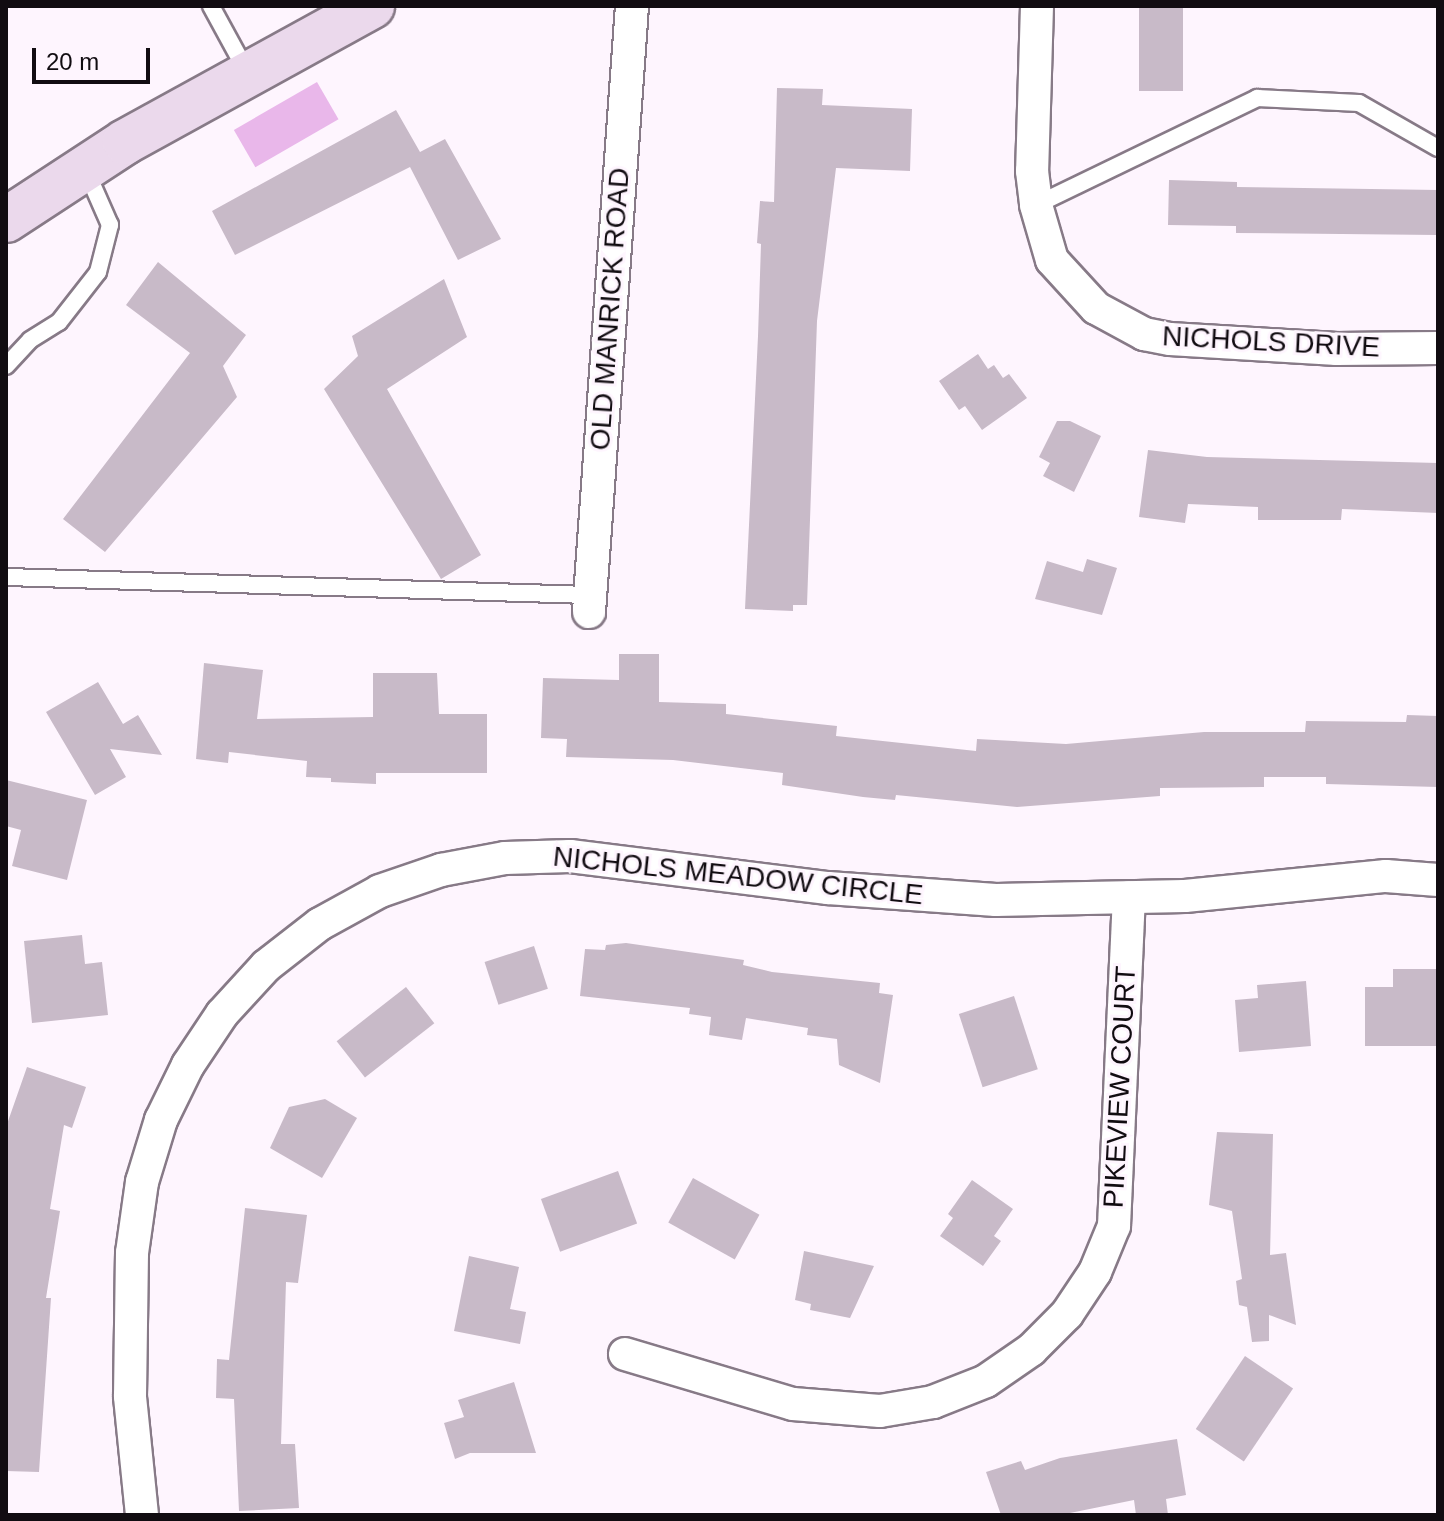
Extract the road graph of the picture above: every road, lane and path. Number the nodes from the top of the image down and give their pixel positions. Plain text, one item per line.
1 (211, 6) edge
2 (372, 6) edge
3 (632, 6) edge
4 (1037, 6) edge
5 (250, 77) junction
6 (1438, 148) edge
7 (84, 167) junction
8 (1036, 205) junction
9 (6, 220) edge
10 (1438, 348) edge
11 (6, 366) edge
12 (6, 577) edge
13 (590, 604) joint
14 (1438, 880) edge
15 (1129, 897) junction
16 (625, 1354) dead end
17 (142, 1515) edge

1 - 5 lane
2 - 5 main road
3 - 13 street, OLD MANRICK ROAD
4 - 8 street, NICHOLS DRIVE
5 - 7 main road
6 - 8 lane
7 - 9 main road
7 - 11 lane
8 - 10 street, NICHOLS DRIVE
12 - 13 lane
14 - 15 street, NICHOLS MEADOW CIRCLE
15 - 16 street, PIKEVIEW COURT
15 - 17 street, NICHOLS MEADOW CIRCLE

